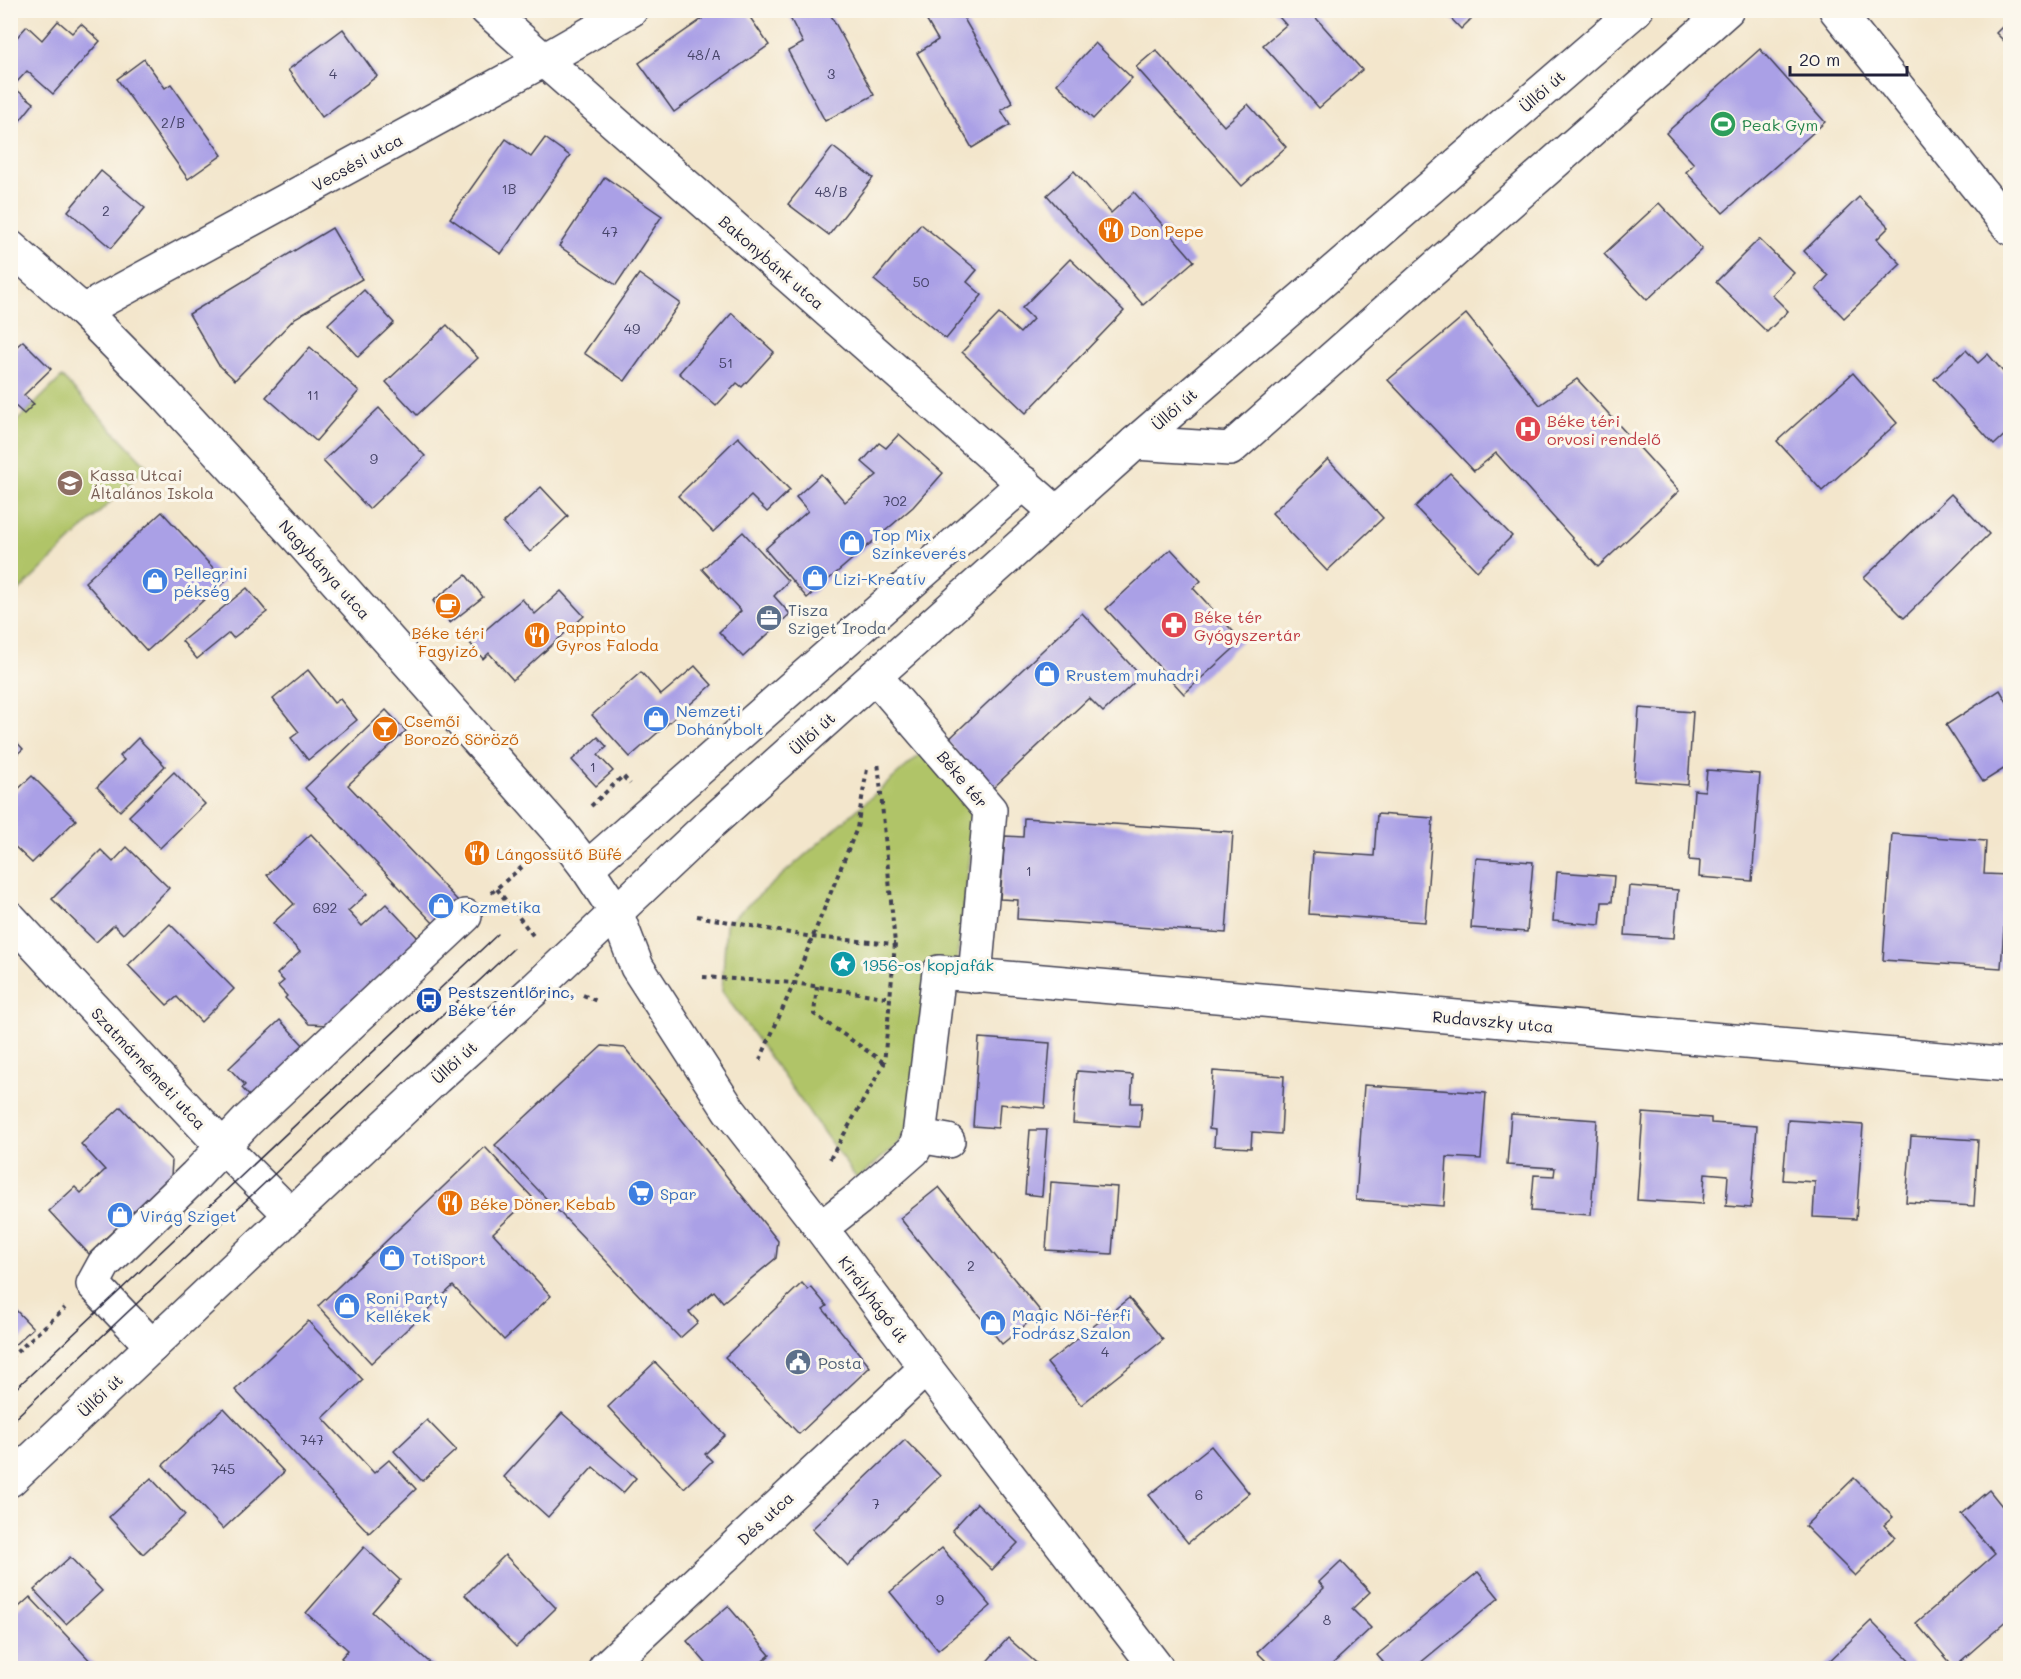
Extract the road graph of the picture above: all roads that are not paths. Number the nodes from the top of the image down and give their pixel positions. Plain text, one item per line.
1 (487, 10) edge
2 (631, 10) edge
3 (1636, 10) edge
4 (1726, 10) edge
5 (1836, 10) edge
6 (544, 60) junction
7 (2010, 228) edge
8 (10, 247) edge
9 (83, 311) junction
10 (1135, 443) junction
11 (1023, 483) junction
12 (1057, 513) junction
13 (875, 676) junction
14 (587, 868) junction
15 (616, 912) junction
16 (465, 916) road end
17 (10, 918) edge
18 (975, 976) junction
19 (2010, 1065) edge
20 (223, 1147) junction
21 (291, 1215) junction
22 (821, 1228) junction
23 (152, 1346) junction
24 (926, 1368) junction
25 (10, 1480) edge
26 (605, 1668) edge
27 (1157, 1668) edge

1 - 6 street, Bakonybánk utca
2 - 6 street, Vecsési utca
3 - 10 street, Üllői út
4 - 10 street
5 - 7 street
6 - 9 street, Vecsési utca
6 - 11 street, Bakonybánk utca
8 - 9 street, Nagybánya utca
9 - 14 street, Nagybánya utca
10 - 12 street, Üllői út
11 - 12 street, Bakonybánk utca
11 - 14 street
12 - 13 street, Üllői út
13 - 15 street, Üllői út
13 - 18 street, Béke tér
14 - 15 street, Nagybánya utca
15 - 21 street, Üllői út
15 - 22 street, Királyhágó út
16 - 20 street
17 - 20 street, Szatmárnémeti utca
18 - 19 street, Rudavszky utca
18 - 22 street, Rudavszky utca
20 - 21 street, Szatmárnémeti utca
20 - 23 street
21 - 23 street, Üllői út
22 - 24 street, Királyhágó út
23 - 25 street, Üllői út
24 - 26 street, Dés utca
24 - 27 street, Királyhágó út

